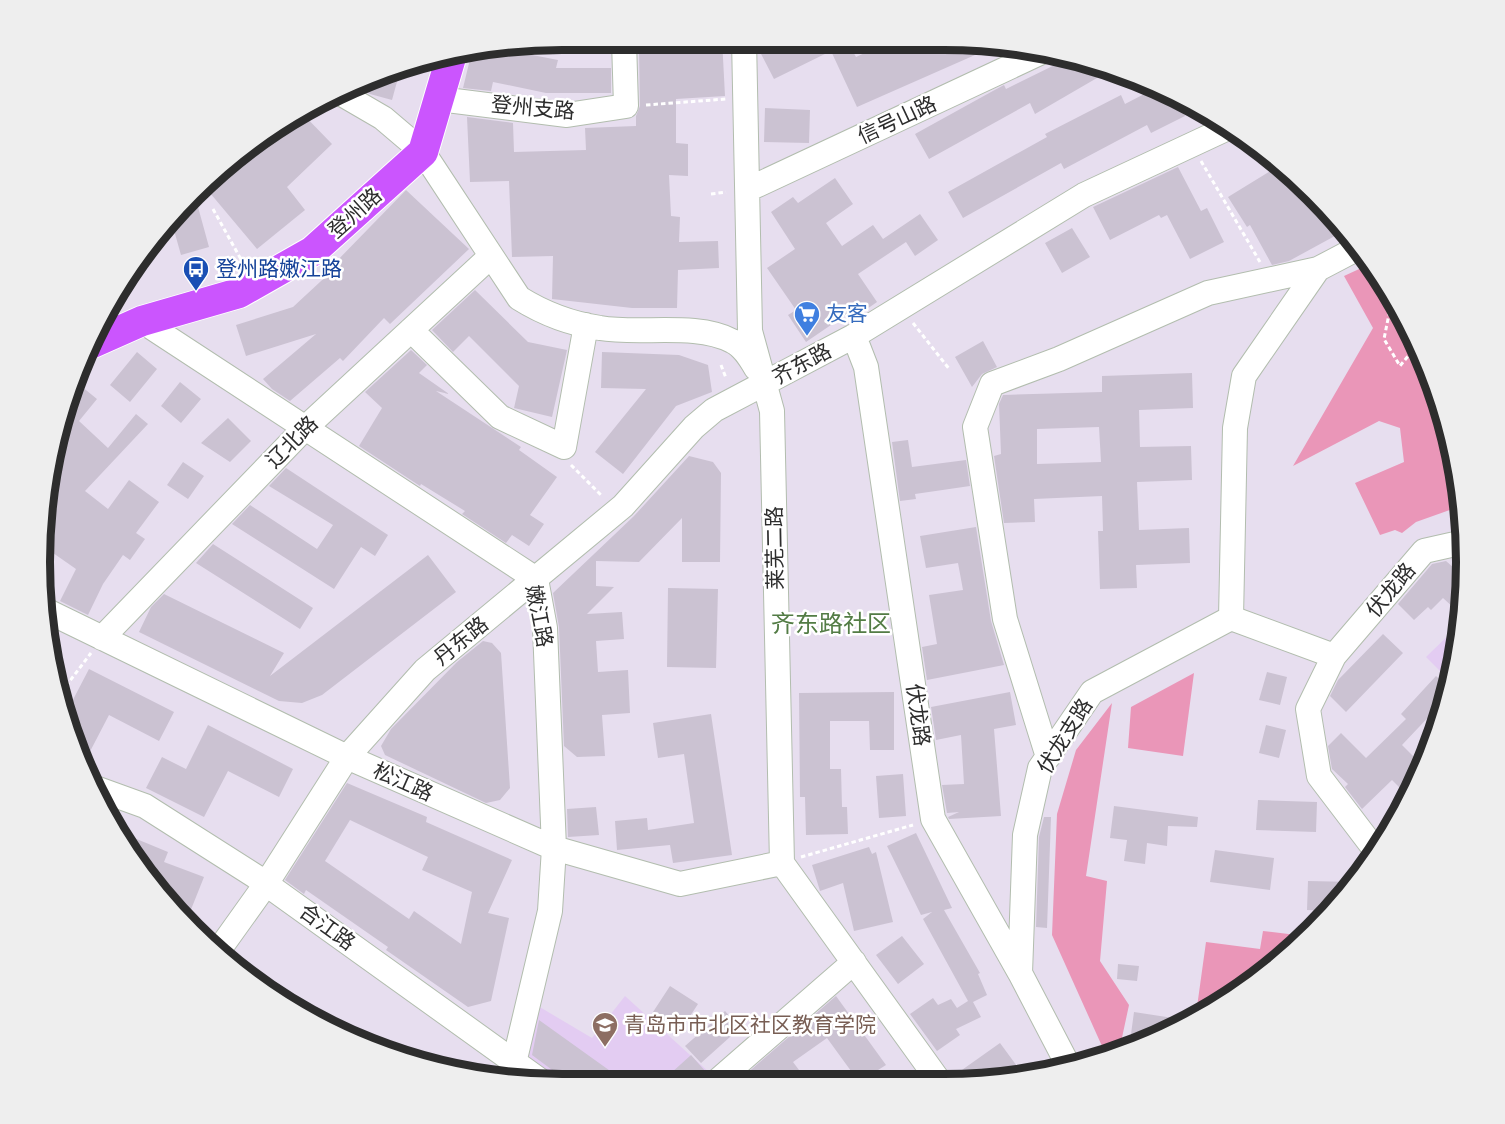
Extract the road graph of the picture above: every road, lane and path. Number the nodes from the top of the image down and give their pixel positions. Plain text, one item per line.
1 (624, 50) edge
2 (744, 50) edge
3 (1031, 57) edge
4 (450, 62) edge
5 (347, 97) edge
6 (746, 98) junction
7 (439, 99) junction
8 (626, 106) junction
9 (1221, 131) edge
10 (1192, 145) junction
11 (423, 152) junction
12 (749, 189) junction
13 (213, 209) dead end
14 (1351, 251) edge
15 (491, 256) junction
16 (243, 263) dead end
17 (1318, 268) junction
18 (1270, 279) junction
19 (750, 303) junction
20 (900, 308) junction
21 (1390, 311) edge
22 (142, 321) junction
23 (586, 325) junction
24 (411, 330) junction
25 (708, 333) junction
26 (854, 336) junction
27 (100, 340) edge
28 (1411, 353) edge
29 (806, 362) junction
30 (721, 365) dead end
31 (950, 370) dead end
32 (726, 378) dead end
33 (765, 384) junction
34 (304, 429) junction
35 (564, 447) junction
36 (605, 498) dead end
37 (1455, 544) edge
38 (536, 579) junction
39 (53, 615) edge
40 (1231, 618) junction
41 (99, 641) junction
42 (1334, 656) junction
43 (65, 686) edge
44 (347, 757) junction
45 (1048, 757) junction
46 (103, 791) edge
47 (933, 819) junction
48 (1371, 844) edge
49 (554, 848) junction
50 (789, 861) junction
51 (266, 884) junction
52 (222, 945) edge
53 (854, 962) junction
54 (1020, 973) junction
55 (1065, 1060) edge
56 (513, 1072) edge
57 (725, 1074) edge
58 (934, 1074) edge

1 - 8 street
2 - 6 street, 莱芜二路
3 - 12 street, 信号山路
4 - 7 main road
5 - 11 street, 齐东路
6 - 8 path
6 - 12 street, 莱芜二路
7 - 8 street, 登州支路
7 - 11 main road
9 - 10 street, 齐东路
10 - 18 path
10 - 20 street, 齐东路
11 - 15 street, 齐东路
11 - 22 main road, 登州路
12 - 19 street, 莱芜二路
13 - 16 path
14 - 17 street
15 - 23 street, 齐东路
15 - 24 street, 辽北路
17 - 18 street
17 - 40 street
18 - 45 street
19 - 25 street
19 - 29 street
19 - 33 street, 莱芜二路
20 - 26 street, 齐东路
20 - 31 path
21 - 28 path
22 - 27 main road, 登州路
22 - 34 street, 嫩江路
23 - 25 street, 齐东路
23 - 35 street
24 - 34 street, 辽北路
24 - 35 street
25 - 33 street, 齐东路
26 - 29 street, 齐东路
26 - 47 street, 伏龙路
29 - 33 street, 齐东路
30 - 32 path
33 - 38 street, 丹东路
33 - 50 street, 莱芜二路
34 - 38 street, 嫩江路
34 - 41 street, 辽北路
35 - 36 path
37 - 42 street, 伏龙路
38 - 44 street, 丹东路
38 - 49 street, 嫩江路
39 - 41 street, 松江路
40 - 42 street
40 - 45 street, 伏龙支路
41 - 43 path
41 - 44 street, 松江路
42 - 48 street, 伏龙路
44 - 49 street, 松江路
44 - 51 street, 丹东路
45 - 54 street, 伏龙支路
46 - 51 street, 合江路
47 - 50 path
47 - 54 street, 伏龙路
49 - 50 street, 松江路
49 - 56 street, 嫩江路
50 - 53 street
51 - 52 street, 丹东路
51 - 56 street, 合江路
53 - 57 street
53 - 58 street
54 - 55 street, 伏龙路

